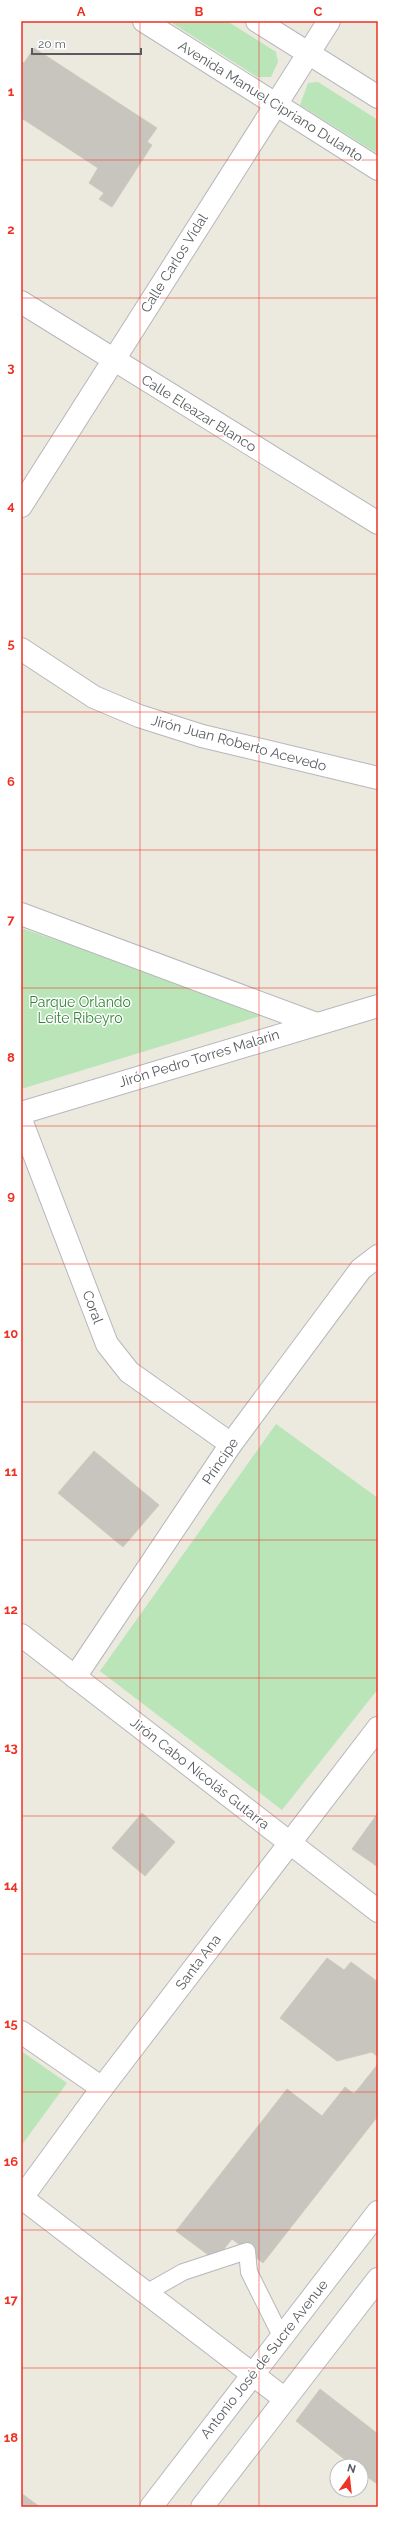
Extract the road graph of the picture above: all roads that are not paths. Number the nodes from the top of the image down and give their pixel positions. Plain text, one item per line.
1 (144, 21) edge
2 (257, 21) edge
3 (329, 21) edge
4 (309, 54) junction
5 (378, 97) edge
6 (275, 104) junction
7 (378, 169) edge
8 (21, 302) edge
9 (112, 360) junction
10 (21, 506) edge
11 (378, 523) edge
12 (21, 649) edge
13 (378, 778) edge
14 (21, 914) edge
15 (378, 1006) edge
16 (314, 1024) junction
17 (21, 1112) edge
18 (21, 1120) edge
19 (378, 1256) edge
20 (231, 1444) junction
21 (21, 1635) edge
22 (75, 1676) junction
23 (378, 1728) edge
24 (289, 1842) junction
25 (378, 1911) edge
26 (21, 2032) edge
27 (102, 2088) junction
28 (21, 2199) edge
29 (378, 2212) edge
30 (378, 2279) edge
31 (146, 2293) junction
32 (281, 2336) junction
33 (252, 2374) junction
34 (285, 2399) junction
35 (151, 2507) edge
36 (202, 2507) edge

1 - 6 street, Avenida Manuel Cipriano Dulanto
2 - 4 street
3 - 4 street, Calle Carlos Vidal
4 - 5 street
4 - 6 street, Calle Carlos Vidal
6 - 7 street, Avenida Manuel Cipriano Dulanto
6 - 9 street, Calle Carlos Vidal
8 - 9 street, Calle Eleazar Blanco
9 - 10 street, Calle Carlos Vidal
9 - 11 street, Calle Eleazar Blanco
12 - 13 street, Jirón Juan Roberto Acevedo
14 - 16 street
15 - 16 street, Jirón Pedro Torres Malarin
16 - 17 street, Jirón Pedro Torres Malarin
18 - 20 street, Coral
19 - 20 street, Principe
20 - 22 street, Principe
21 - 22 street, Jirón Cabo Nicolás Gutarra
22 - 24 street, Jirón Cabo Nicolás Gutarra
23 - 24 street, Santa Ana
24 - 25 street, Jirón Cabo Nicolás Gutarra
24 - 27 street, Santa Ana
26 - 27 street
27 - 28 street, Santa Ana
28 - 31 street
29 - 32 street, Antonio José de Sucre Avenue
30 - 34 street
31 - 32 lane
31 - 33 street
32 - 33 street, Antonio José de Sucre Avenue
33 - 34 street
33 - 35 street, Antonio José de Sucre Avenue
34 - 36 street

